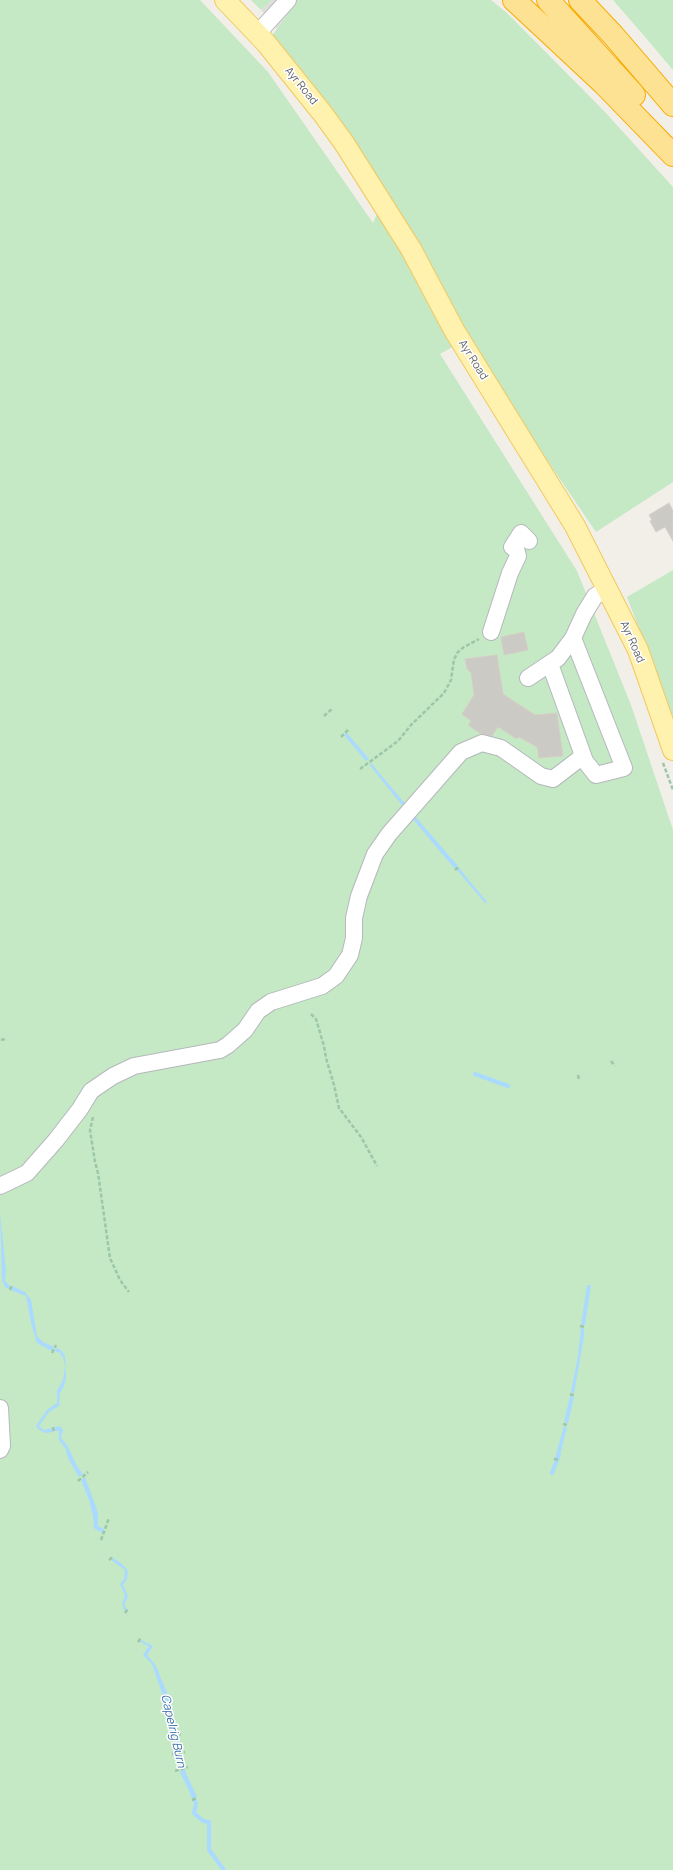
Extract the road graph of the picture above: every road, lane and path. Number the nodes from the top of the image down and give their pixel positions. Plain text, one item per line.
1 (225, 0) edge
2 (288, 0) edge
3 (514, 0) edge
4 (548, 0) edge
5 (580, 0) edge
6 (601, 0) edge
7 (257, 34) junction
8 (673, 82) edge
9 (673, 105) edge
10 (673, 139) edge
11 (673, 155) edge
12 (529, 541) dead end
13 (607, 589) junction
14 (488, 634) joint
15 (573, 638) junction
16 (550, 664) junction
17 (528, 678) dead end
18 (331, 710) dead end
19 (325, 715) dead end
20 (348, 730) dead end
21 (342, 736) dead end
22 (583, 756) junction
23 (668, 756) edge
24 (360, 769) dead end
25 (673, 790) edge
26 (459, 867) dead end
27 (455, 870) dead end
28 (311, 1014) dead end
29 (612, 1061) dead end
30 (614, 1066) dead end
31 (578, 1075) dead end
32 (579, 1080) dead end
33 (93, 1115) dead end
34 (377, 1166) dead end
35 (0, 1186) edge
36 (12, 1285) dead end
37 (10, 1290) dead end
38 (129, 1292) dead end
39 (580, 1326) dead end
40 (585, 1327) dead end
41 (55, 1346) dead end
42 (53, 1352) dead end
43 (570, 1394) dead end
44 (575, 1396) dead end
45 (0, 1408) edge
46 (563, 1424) dead end
47 (568, 1425) dead end
48 (53, 1427) dead end
49 (54, 1432) dead end
50 (0, 1450) edge
51 (554, 1459) dead end
52 (559, 1460) dead end
53 (88, 1472) dead end
54 (79, 1480) dead end
55 (110, 1518) dead end
56 (101, 1540) dead end
57 (113, 1557) dead end
58 (109, 1560) dead end
59 (128, 1609) dead end
60 (125, 1613) dead end
61 (141, 1638) dead end
62 (138, 1642) dead end
63 (174, 1712) dead end
64 (169, 1714) dead end
65 (185, 1752) dead end
66 (172, 1754) dead end
67 (188, 1768) dead end
68 (175, 1771) dead end
69 (197, 1798) dead end
70 (192, 1800) dead end

1 - 7 main road, Ayr Road
2 - 7 street
3 - 11 highway
4 - 10 highway
5 - 9 highway
6 - 8 highway
7 - 13 main road, Ayr Road
12 - 14 street
13 - 15 street
13 - 23 main road, Ayr Road
14 - 24 path
15 - 16 street
15 - 22 street
16 - 17 street
16 - 22 street
18 - 19 path
20 - 21 path
22 - 35 street
23 - 25 path
26 - 27 path
28 - 34 path
29 - 30 path
31 - 32 path
33 - 38 path
36 - 37 path
39 - 40 path
41 - 42 path
43 - 44 path
45 - 50 street
46 - 47 path
48 - 49 path
51 - 52 path
53 - 54 path
55 - 56 path
57 - 58 path
59 - 60 path
61 - 62 path
63 - 64 path
65 - 66 path
67 - 68 path
69 - 70 path

